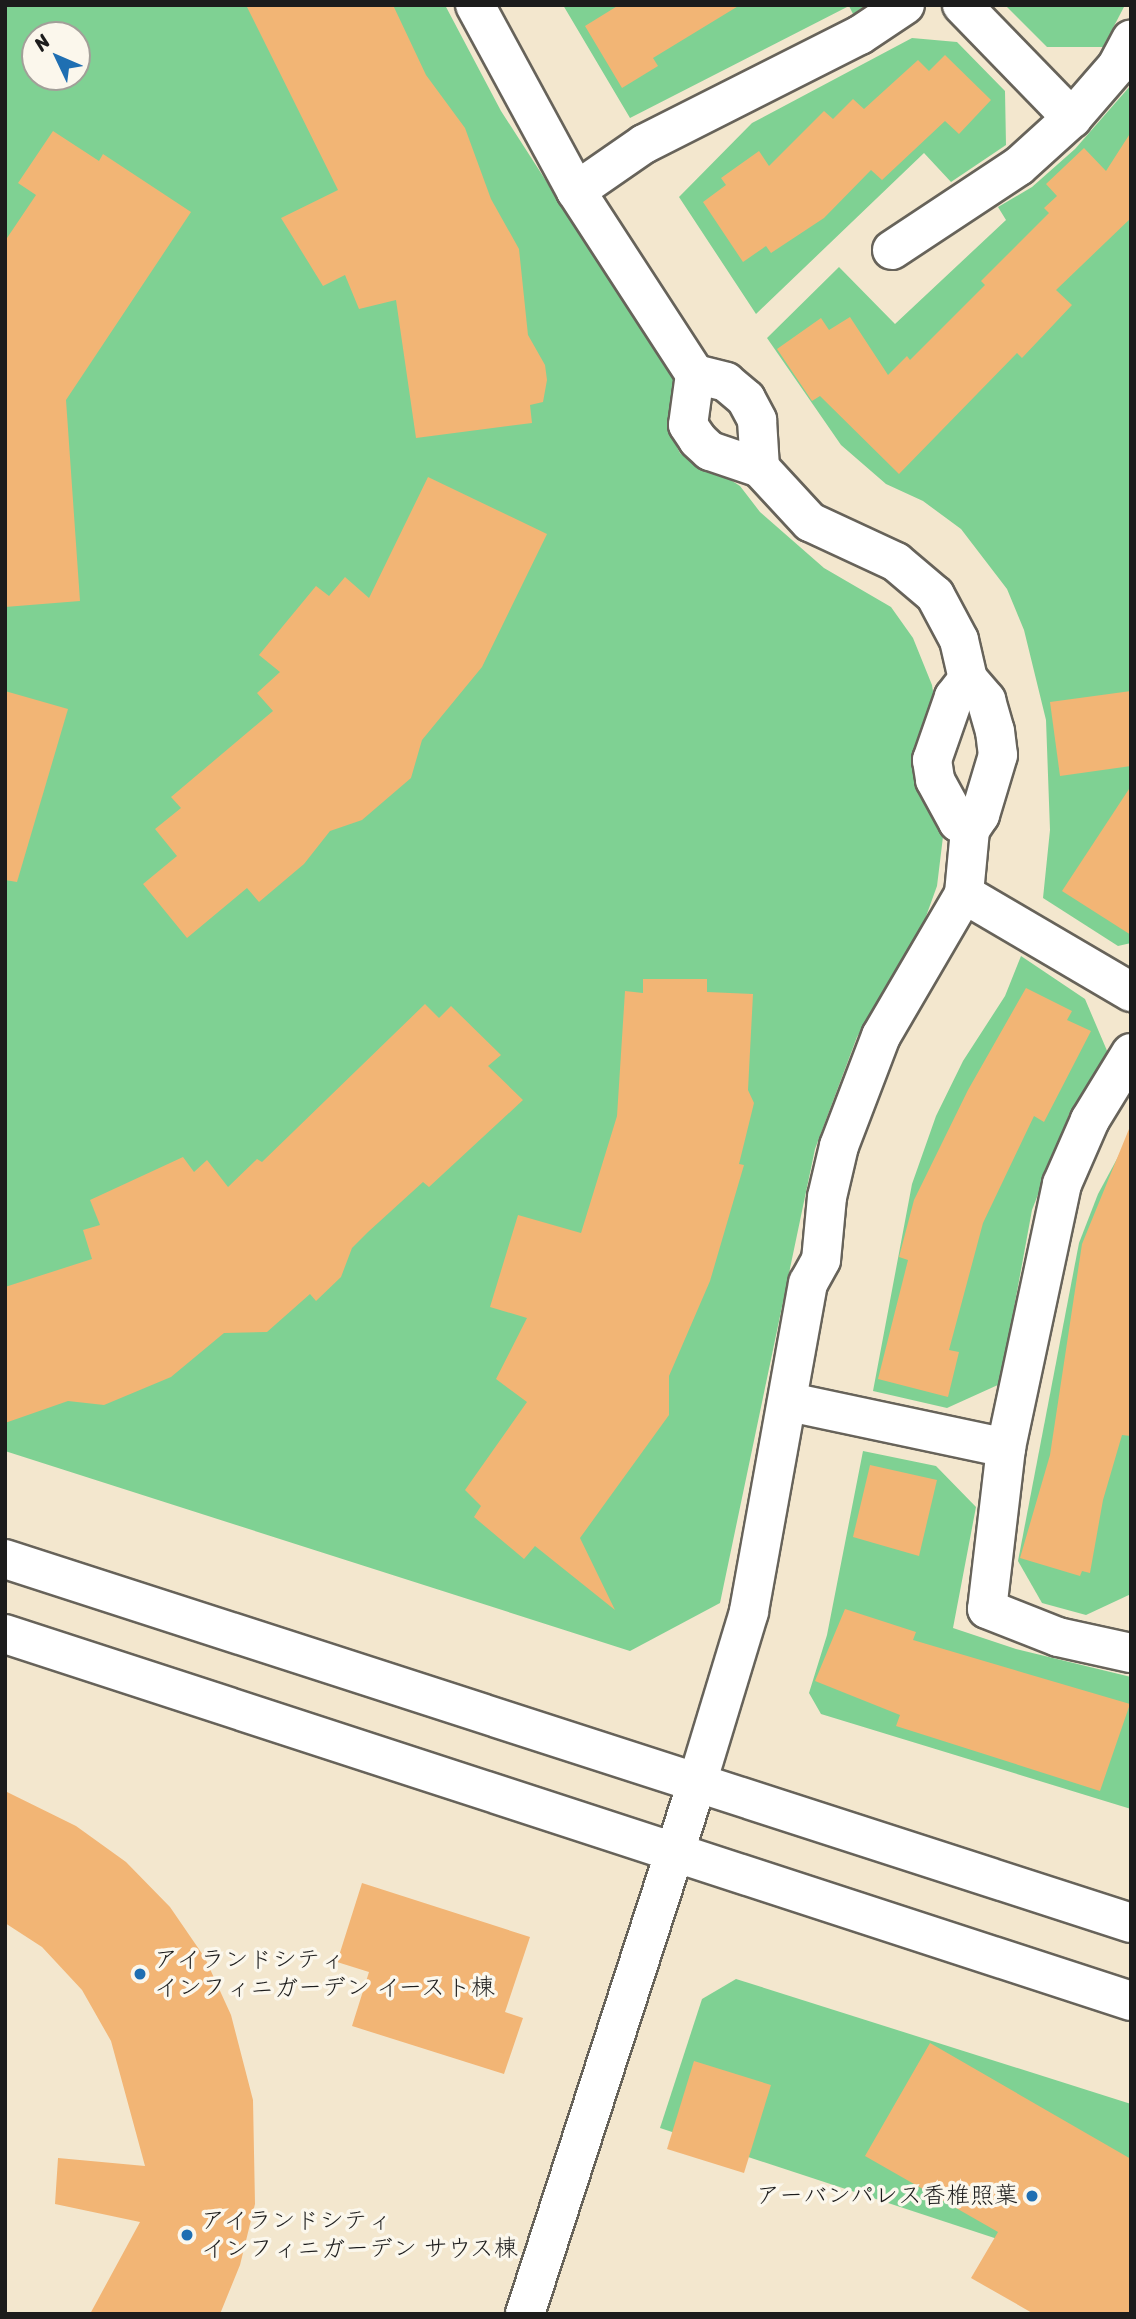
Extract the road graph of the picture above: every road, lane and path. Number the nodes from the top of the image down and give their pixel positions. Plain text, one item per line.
1 (475, 5) edge
2 (905, 5) edge
3 (962, 5) edge
4 (1131, 40) edge
5 (1072, 118) junction
6 (576, 191) junction
7 (892, 250) dead end
8 (695, 374) junction
9 (760, 468) junction
10 (968, 679) junction
11 (970, 830) junction
12 (964, 894) junction
13 (1131, 992) edge
14 (1131, 1053) edge
15 (790, 1402) junction
16 (1006, 1448) junction
17 (5, 1559) edge
18 (5, 1633) edge
19 (1131, 1653) edge
20 (697, 1783) junction
21 (674, 1854) junction
22 (1131, 1923) edge
23 (1131, 2001) edge
24 (525, 2314) edge

1 - 6 street
2 - 6 street
3 - 5 street
4 - 5 street
5 - 7 street
6 - 8 street
8 - 9 street
8 - 9 street
9 - 10 street
10 - 11 street
10 - 11 street
11 - 12 street
12 - 13 street
12 - 15 street
14 - 16 street
15 - 16 street
15 - 20 street
16 - 19 street
17 - 20 street
18 - 21 street
20 - 21 street
20 - 22 street
21 - 23 street
21 - 24 street

